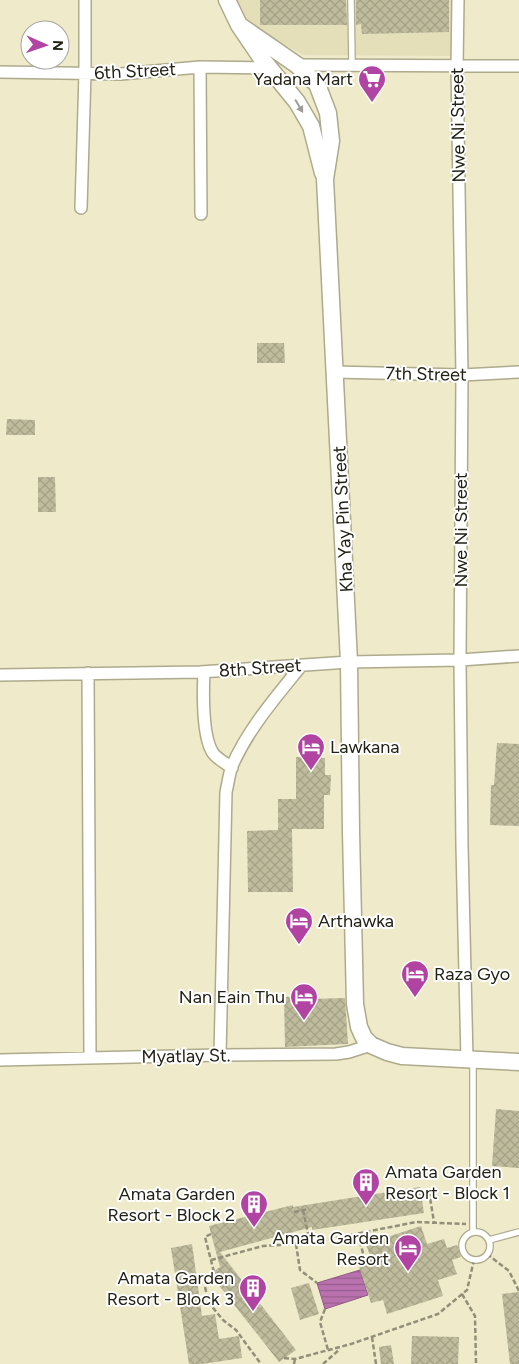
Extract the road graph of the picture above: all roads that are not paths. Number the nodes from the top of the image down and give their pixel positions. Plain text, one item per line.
1 (84, 0) edge
2 (227, 0) edge
3 (351, 0) edge
4 (458, 0) edge
5 (239, 25) junction
6 (297, 65) junction
7 (352, 66) junction
8 (457, 66) junction
9 (519, 66) edge
10 (200, 68) junction
11 (270, 68) junction
12 (0, 72) edge
13 (85, 73) junction
14 (325, 179) junction
15 (81, 208) dead end
16 (201, 214) dead end
17 (334, 372) junction
18 (519, 372) edge
19 (462, 375) junction
20 (519, 656) edge
21 (460, 660) junction
22 (350, 662) junction
23 (301, 666) junction
24 (204, 672) junction
25 (88, 673) junction
26 (0, 675) edge
27 (232, 768) junction
28 (371, 1045) junction
29 (220, 1055) junction
30 (90, 1058) junction
31 (0, 1060) edge
32 (470, 1061) junction
33 (519, 1062) edge
34 (473, 1232) junction
35 (519, 1232) edge
36 (489, 1240) junction

1 - 13 street
2 - 5 street, Kha Yay Pin Street
3 - 7 lane
4 - 8 street, Nwe Ni Street
5 - 6 street, Kha Yay Pin Street
5 - 11 street
6 - 7 street
6 - 14 street, Kha Yay Pin Street
7 - 8 street
8 - 9 street
8 - 19 street, Nwe Ni Street
10 - 11 street, 6th Street
10 - 13 street, 6th Street
10 - 16 street
11 -> 14 street
12 - 13 street, 6th Street
13 - 15 street
14 - 17 street, Kha Yay Pin Street
17 - 19 street, 7th Street
17 - 22 street, Kha Yay Pin Street
18 - 19 street, 7th Street
19 - 21 street, Nwe Ni Street
20 - 21 street, 8th Street
21 - 22 street, 8th Street
21 - 32 street, Nwe Ni Street
22 - 23 street, 8th Street
22 - 28 street, Kha Yay Pin Street
23 - 24 street, 8th Street
23 - 27 street
24 - 25 street, 8th Street
24 - 27 street
25 - 26 street, 8th Street
25 - 30 street
27 - 29 street
28 - 29 street, Myatlay St.
28 - 32 street
29 - 30 street, Myatlay St.
30 - 31 street, Myatlay St.
32 - 33 street
32 - 34 lane
34 - 36 lane
34 - 36 lane
35 - 36 lane

